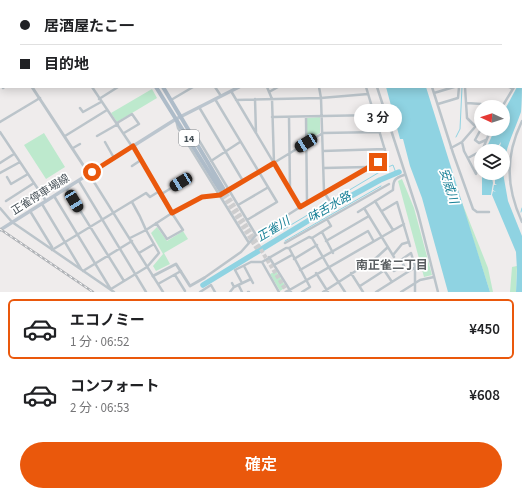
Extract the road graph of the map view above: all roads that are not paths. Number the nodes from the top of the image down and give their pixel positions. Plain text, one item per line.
1 (33, 88) edge
2 (93, 88) edge
3 (117, 88) edge
4 (157, 88) edge
5 (164, 88) edge
6 (191, 88) edge
7 (215, 88) edge
8 (237, 88) edge
9 (267, 88) edge
10 (276, 88) edge
11 (318, 88) edge
12 (366, 88) edge
13 (377, 88) edge
14 (432, 88) edge
15 (451, 88) edge
16 (459, 88) edge
17 (465, 88) edge
18 (513, 88) edge
19 (231, 91) junction
20 (269, 92) junction
21 (434, 93) junction
22 (368, 94) junction
23 (221, 96) junction
24 (40, 98) junction
25 (322, 98) junction
26 (215, 99) junction
27 (256, 99) junction
28 (272, 99) junction
29 (100, 100) junction
30 (170, 100) junction
31 (236, 100) junction
32 (506, 100) edge
33 (467, 103) junction
34 (438, 104) junction
35 (474, 104) edge
36 (80, 108) dead end
37 (199, 108) junction
38 (107, 110) junction
39 (375, 115) junction
40 (322, 116) junction
41 (272, 117) junction
42 (289, 117) junction
43 (306, 117) junction
44 (178, 118) junction
45 (522, 121) edge
46 (0, 122) edge
47 (117, 124) junction
48 (474, 124) edge
49 (474, 128) edge
50 (0, 132) edge
51 (189, 132) junction
52 (380, 132) junction
53 (124, 133) junction
54 (256, 133) junction
55 (323, 133) junction
56 (65, 136) junction
57 (97, 136) dead end
58 (477, 136) edge
59 (488, 136) edge
60 (486, 140) junction
61 (105, 142) dead end
62 (240, 142) junction
63 (462, 142) junction
64 (306, 143) junction
65 (80, 144) dead end
66 (484, 144) edge
67 (133, 146) junction
68 (73, 148) junction
69 (451, 148) junction
70 (385, 149) junction
71 (323, 151) junction
72 (226, 152) junction
73 (14, 154) junction
74 (290, 154) junction
75 (474, 155) edge
76 (114, 158) junction
77 (468, 158) junction
78 (141, 160) junction
79 (211, 161) junction
80 (20, 162) junction
81 (0, 163) edge
82 (274, 163) junction
83 (132, 166) dead end
84 (369, 167) junction
85 (324, 168) junction
86 (474, 170) edge
87 (258, 172) junction
88 (0, 173) edge
89 (28, 174) junction
90 (89, 174) junction
91 (404, 175) junction
92 (7, 177) dead end
93 (79, 180) junction
94 (243, 181) junction
95 (181, 182) dead end
96 (34, 183) junction
97 (389, 184) dead end
98 (66, 188) junction
99 (267, 188) junction
100 (229, 190) junction
101 (290, 190) junction
102 (324, 192) junction
103 (159, 193) junction
104 (220, 195) junction
105 (54, 196) junction
106 (329, 200) dead end
107 (6, 201) dead end
108 (46, 201) junction
109 (375, 201) junction
110 (132, 202) junction
111 (42, 204) junction
112 (306, 204) junction
113 (238, 205) junction
114 (300, 207) junction
115 (0, 208) edge
116 (364, 208) junction
117 (30, 211) junction
118 (382, 211) junction
119 (358, 212) dead end
120 (489, 212) dead end
121 (114, 213) junction
122 (172, 213) junction
123 (369, 216) junction
124 (102, 219) junction
125 (327, 219) junction
126 (247, 220) junction
127 (12, 222) junction
128 (522, 222) edge
129 (156, 223) junction
130 (404, 224) junction
131 (90, 226) junction
132 (0, 230) edge
133 (146, 230) junction
134 (393, 230) junction
135 (322, 232) junction
136 (78, 234) junction
137 (256, 235) junction
138 (381, 236) junction
139 (312, 238) junction
140 (131, 240) junction
141 (373, 240) junction
142 (326, 241) junction
143 (65, 242) junction
144 (249, 243) junction
145 (154, 244) junction
146 (285, 244) dead end
147 (317, 245) junction
148 (388, 247) junction
149 (120, 248) junction
150 (289, 248) junction
151 (52, 250) junction
152 (139, 253) junction
153 (333, 253) junction
154 (292, 255) junction
155 (108, 256) junction
156 (269, 257) junction
157 (323, 258) junction
158 (376, 258) junction
159 (294, 259) junction
160 (262, 262) junction
161 (95, 263) junction
162 (274, 265) junction
163 (244, 266) junction
164 (328, 266) junction
165 (147, 267) junction
166 (414, 268) junction
167 (82, 270) junction
168 (300, 270) junction
169 (384, 270) junction
170 (181, 271) junction
171 (351, 273) junction
172 (136, 274) junction
173 (316, 274) junction
174 (175, 275) junction
175 (153, 276) junction
176 (434, 277) junction
177 (204, 278) joint
178 (251, 279) junction
179 (306, 280) junction
180 (124, 282) junction
181 (339, 282) junction
182 (392, 282) junction
183 (232, 283) dead end
184 (254, 283) dead end
185 (415, 283) junction
186 (158, 284) junction
187 (242, 284) junction
188 (239, 286) junction
189 (360, 286) junction
190 (234, 288) junction
191 (112, 291) edge
192 (185, 291) edge
193 (290, 291) edge
194 (328, 291) edge
195 (146, 292) edge
196 (163, 292) edge
197 (202, 292) edge
198 (215, 292) edge
199 (230, 292) edge
200 (242, 292) edge
201 (279, 292) edge
202 (286, 292) edge
203 (302, 292) edge
204 (323, 292) edge
205 (345, 292) edge
206 (363, 292) edge
207 (376, 292) edge
208 (401, 292) edge
209 (415, 292) edge
210 (438, 292) edge

1 - 24 street
2 - 29 street
3 - 29 street
4 - 44 main road, 14
5 - 30 main road, 14
6 - 30 street
7 - 23 street
8 - 19 main road, 正雀停車場線
9 - 20 street
10 - 20 street
11 - 25 street
12 - 22 street
13 - 91 street
14 - 21 street
15 - 21 street
16 - 34 street
17 - 33 street
18 - 32 street
19 - 23 main road, 正雀停車場線
19 - 31 street
20 - 28 street
21 - 34 street
22 - 25 street
22 - 39 street
23 - 26 main road, 正雀停車場線
24 - 46 street
24 - 56 street
25 - 28 street
25 - 40 street
26 - 37 main road, 正雀停車場線
26 - 62 street
27 - 28 street
27 - 31 street
27 - 54 street
28 - 41 street
29 - 36 street
29 - 38 street
30 - 44 main road, 14
31 - 54 street
33 - 35 street
33 - 48 street
34 - 69 street
37 - 44 main road, 正雀停車場線
37 - 72 street
38 - 47 street
38 - 56 street
39 - 40 street
39 - 52 street
40 - 43 street
40 - 55 street
41 - 42 street
41 - 82 street
42 - 43 street
42 - 74 street
43 - 64 street
44 - 51 main road, 14
44 - 51 main road, 14
44 - 67 main road, 正雀停車場線
44 - 104 street
45 - 128 street
47 - 53 street
47 - 53 street
47 - 57 street
49 - 63 street
50 - 73 street
51 - 79 street
52 - 55 street
52 - 70 street
53 - 67 street
54 - 82 street
55 - 64 street
55 - 71 street
56 - 68 street
58 - 60 street
59 - 60 street
60 - 66 street
61 - 76 street
62 - 72 street
62 - 87 street
63 - 69 street
63 - 77 street
64 - 74 street
64 - 112 street
65 - 68 street
67 - 76 main road, 正雀停車場線
67 - 78 street
68 - 90 street
69 - 120 street
70 - 71 street
70 - 84 street
71 - 85 street
72 - 79 street
72 - 94 street
73 - 80 street
73 - 81 street
74 - 82 street
74 - 101 street
75 - 77 street
76 - 90 main road, 正雀停車場線
77 - 86 street
78 - 83 street
78 - 103 street
79 - 100 street
80 - 88 street
80 - 89 street
82 - 87 street
82 - 101 street
84 - 85 street
84 - 102 street
85 - 102 street
87 - 94 street
87 - 99 street
89 - 92 street
89 - 96 street
90 - 93 main road, 正雀停車場線
90 - 121 street
91 - 109 street
91 - 176 street
93 - 98 main road, 正雀停車場線
93 - 124 street
94 - 100 street
95 - 103 street
96 - 107 street
96 - 108 street
97 - 125 street
98 - 105 main road, 正雀停車場線
98 - 131 street
99 - 113 street
99 - 126 street
100 - 104 street
100 - 113 street
101 - 114 street
102 - 106 street
102 - 112 street
103 - 110 street
103 - 122 street
104 - 122 street
104 - 144 street
105 - 108 main road, 正雀停車場線
105 - 136 street
108 - 111 main road, 正雀停車場線
109 - 116 street
109 - 118 street
110 - 121 street
110 - 133 street
111 - 117 main road, 正雀停車場線
111 - 143 street
112 - 114 street
113 - 126 street
114 - 137 street
115 - 127 street
116 - 119 street
116 - 123 street
117 - 127 main road, 正雀停車場線
117 - 151 street
118 - 130 street
118 - 134 street
121 - 124 street
121 - 140 street
122 - 129 street
122 - 129 street
123 - 138 street
123 - 142 street
124 - 131 street
124 - 149 street
125 - 135 street
125 - 146 street
126 - 137 street
127 - 132 main road, 正雀停車場線
127 - 151 street
129 - 133 street
130 - 134 street
130 - 148 street
131 - 136 street
131 - 155 street
133 - 140 street
133 - 145 street
134 - 138 street
135 - 139 street
135 - 142 street
136 - 143 street
136 - 161 street
137 - 144 street
138 - 141 street
138 - 148 street
139 - 147 street
139 - 150 street
140 - 149 street
140 - 152 street
141 - 153 street
141 - 164 street
142 - 153 street
143 - 151 street
143 - 167 street
144 - 177 street
145 - 152 street
145 - 165 street
147 - 157 street
147 - 159 street
148 - 158 street
149 - 155 street
149 - 172 street
150 - 154 street
150 - 156 street
151 - 167 street
152 - 165 street
153 - 157 street
154 - 159 street
154 - 162 street
155 - 161 street
155 - 180 street
156 - 160 street
156 - 162 street
157 - 164 street
157 - 168 street
158 - 169 street
158 - 171 street
159 - 168 street
160 - 163 street
160 - 201 street
161 - 167 street
161 - 191 street
162 - 193 street
163 - 178 street
163 - 187 street
164 - 173 street
164 - 181 street
165 - 172 street
165 - 175 street
166 - 169 street
166 - 182 street
166 - 185 street
167 - 191 street
168 - 179 street
169 - 182 street
169 - 189 street
170 - 174 street
170 - 175 street
170 - 177 street
171 - 181 street
171 - 189 street
172 - 180 street
172 - 195 street
173 - 179 street
173 - 194 street
174 - 186 street
174 - 192 street
175 - 186 street
176 - 185 street
176 - 210 street
178 - 184 street
178 - 187 street
179 - 193 street
179 - 203 street
180 - 191 street
181 - 194 street
181 - 205 street
182 - 207 street
183 - 190 street
185 - 208 street
185 - 209 street
186 - 196 street
187 - 188 street
188 - 190 street
188 - 200 street
189 - 206 street
190 - 199 street
193 - 202 street
194 - 204 street
197 - 198 street

